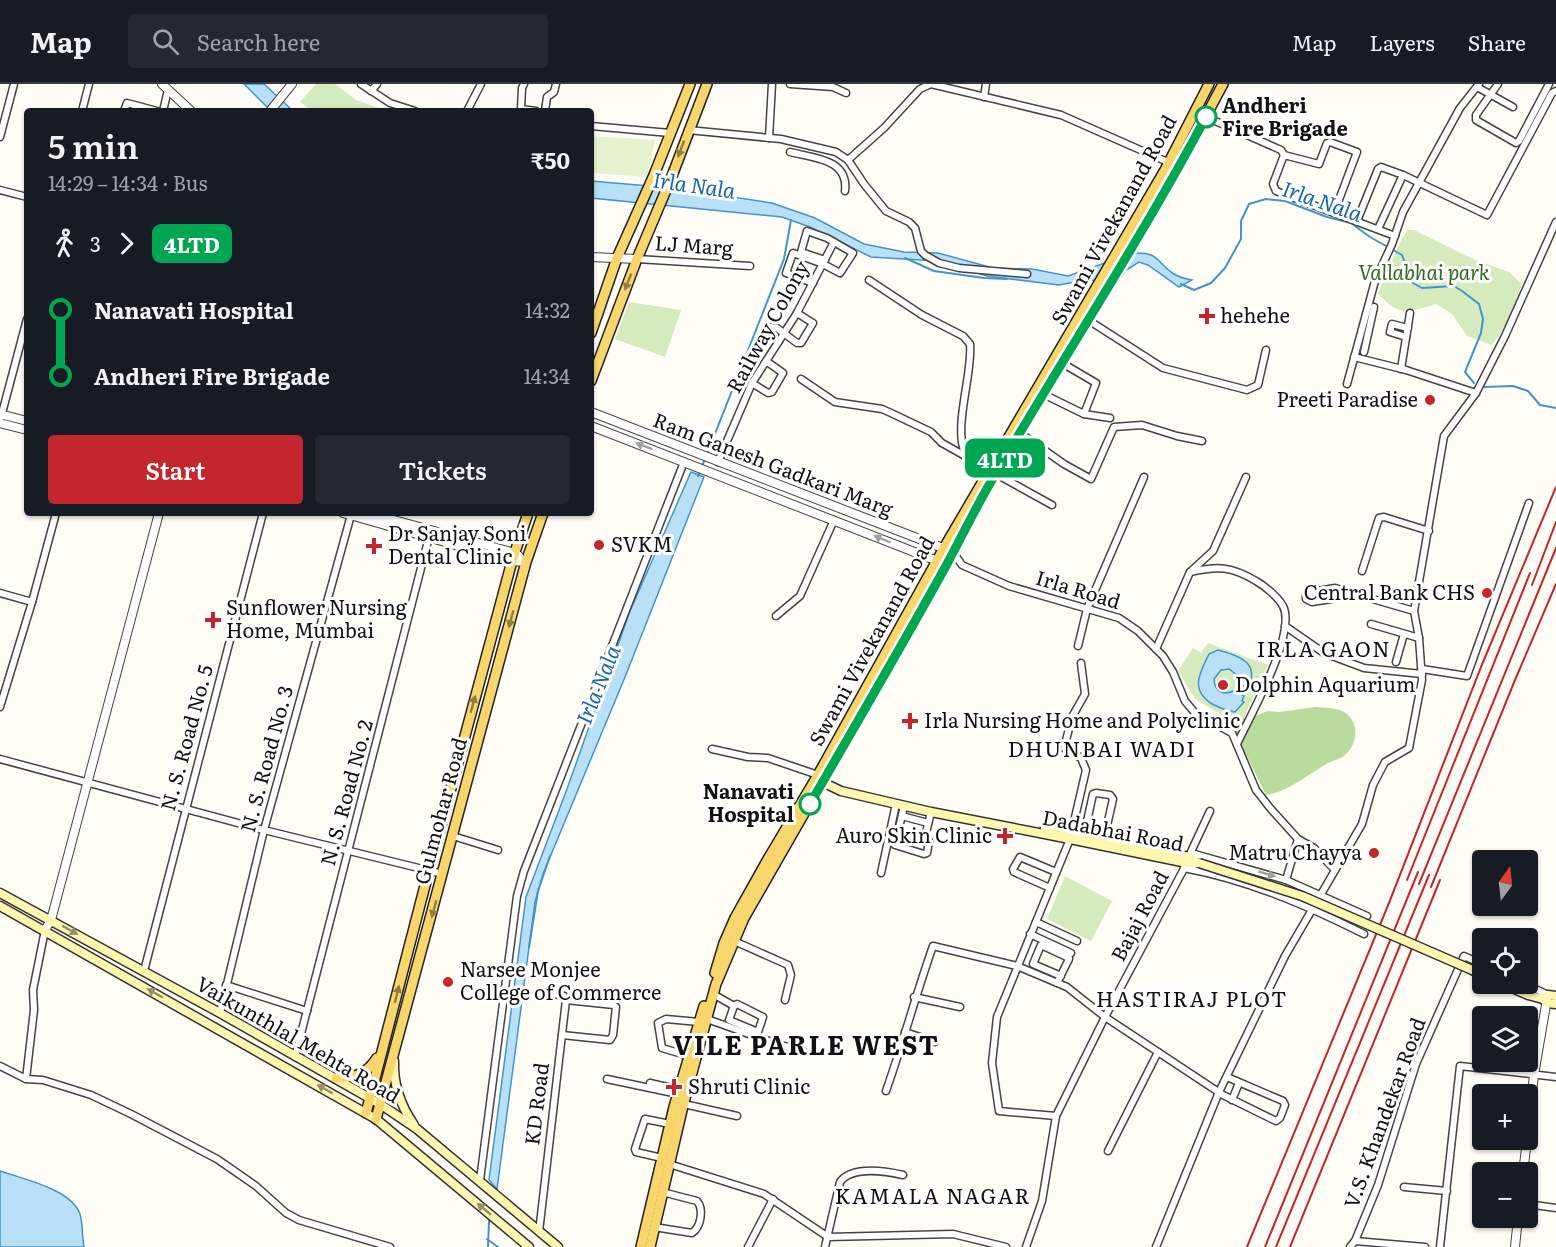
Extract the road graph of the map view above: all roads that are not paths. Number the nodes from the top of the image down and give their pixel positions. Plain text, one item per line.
1 (14, 84) edge
2 (88, 84) edge
3 (361, 84) edge
4 (377, 84) edge
5 (481, 84) edge
6 (524, 84) edge
7 (556, 84) edge
8 (690, 84) edge
9 (707, 84) edge
10 (772, 84) edge
11 (790, 84) edge
12 (986, 84) edge
13 (1209, 84) edge
14 (1223, 84) edge
15 (1498, 84) edge
16 (1549, 84) edge
17 (1478, 86) edge
18 (165, 87) edge
19 (289, 87) edge
20 (957, 87) edge
21 (371, 91) junction
22 (1556, 91) edge
23 (846, 93) dead end
24 (1490, 95) junction
25 (984, 97) junction
26 (1545, 99) junction
27 (1513, 107) dead end
28 (83, 108) edge
29 (126, 108) edge
30 (144, 108) edge
31 (163, 108) edge
32 (188, 108) edge
33 (272, 108) edge
34 (406, 108) edge
35 (469, 108) edge
36 (521, 108) edge
37 (545, 108) edge
38 (1206, 117) junction
39 (1533, 121) junction
40 (594, 126) edge
41 (688, 130) junction
42 (670, 133) junction
43 (0, 137) edge
44 (769, 138) junction
45 (790, 152) dead end
46 (836, 152) junction
47 (1284, 154) junction
48 (848, 160) junction
49 (1169, 163) junction
50 (833, 164) junction
51 (1179, 167) junction
52 (1403, 175) junction
53 (1419, 183) junction
54 (0, 190) edge
55 (844, 191) dead end
56 (24, 196) edge
57 (1334, 213) junction
58 (1357, 221) junction
59 (1556, 222) edge
60 (1378, 229) junction
61 (1395, 236) junction
62 (834, 242) junction
63 (594, 257) edge
64 (617, 258) junction
65 (637, 259) junction
66 (824, 262) junction
67 (750, 266) dead end
68 (1027, 274) dead end
69 (869, 280) dead end
70 (813, 283) junction
71 (1101, 289) junction
72 (1370, 311) junction
73 (797, 313) junction
74 (1410, 313) dead end
75 (1084, 318) junction
76 (594, 324) edge
77 (1408, 328) junction
78 (24, 331) edge
79 (784, 334) junction
80 (1406, 337) junction
81 (1358, 342) junction
82 (1366, 344) junction
83 (1266, 350) dead end
84 (1364, 352) dead end
85 (756, 357) dead end
86 (1354, 357) junction
87 (766, 362) junction
88 (1062, 363) junction
89 (1401, 369) junction
90 (594, 373) edge
91 (801, 379) dead end
92 (752, 383) junction
93 (1347, 384) dead end
94 (1476, 393) junction
95 (1043, 394) junction
96 (594, 413) edge
97 (1084, 414) junction
98 (0, 418) edge
99 (1110, 418) dead end
100 (24, 421) edge
101 (594, 427) edge
102 (24, 429) edge
103 (1020, 433) junction
104 (1202, 441) dead end
105 (967, 457) junction
106 (716, 461) junction
107 (684, 462) junction
108 (992, 473) junction
109 (1144, 477) dead end
110 (1246, 477) dead end
111 (1529, 503) dead end
112 (1052, 505) dead end
113 (55, 516) edge
114 (158, 516) edge
115 (262, 516) edge
116 (346, 516) edge
117 (354, 516) edge
118 (378, 516) edge
119 (527, 516) edge
120 (542, 516) edge
121 (834, 520) junction
122 (1429, 531) junction
123 (429, 537) junction
124 (948, 550) junction
125 (514, 557) junction
126 (937, 561) junction
127 (526, 562) junction
128 (947, 564) junction
129 (962, 565) junction
130 (1190, 572) junction
131 (1362, 572) dead end
132 (0, 593) edge
133 (1331, 600) dead end
134 (32, 602) junction
135 (1087, 609) junction
136 (1414, 610) junction
137 (776, 616) dead end
138 (1371, 624) dead end
139 (1285, 626) junction
140 (1404, 634) junction
141 (1419, 638) junction
142 (1078, 646) dead end
143 (1156, 649) junction
144 (1396, 662) dead end
145 (1081, 663) dead end
146 (1422, 671) junction
147 (0, 708) edge
148 (1237, 744) junction
149 (712, 749) dead end
150 (0, 759) edge
151 (818, 778) junction
152 (87, 782) junction
153 (900, 805) junction
154 (185, 809) junction
155 (1210, 811) dead end
156 (931, 812) junction
157 (902, 816) junction
158 (928, 823) junction
159 (264, 830) junction
160 (1085, 834) junction
161 (453, 836) junction
162 (1071, 836) junction
163 (1105, 837) junction
164 (1298, 839) junction
165 (892, 842) junction
166 (348, 850) junction
167 (498, 850) dead end
168 (1188, 860) junction
169 (429, 870) junction
170 (1335, 870) junction
171 (1055, 871) junction
172 (881, 873) dead end
173 (443, 874) junction
174 (1286, 879) junction
175 (1048, 887) junction
176 (0, 893) edge
177 (1321, 894) junction
178 (0, 906) edge
179 (1313, 908) junction
180 (1367, 916) dead end
181 (51, 920) junction
182 (1035, 922) junction
183 (1048, 927) junction
184 (45, 930) junction
185 (1030, 934) junction
186 (1364, 934) dead end
187 (1042, 940) junction
188 (734, 941) junction
189 (1077, 941) dead end
190 (409, 947) junction
191 (1024, 948) junction
192 (422, 951) junction
193 (1036, 953) junction
194 (1071, 953) dead end
195 (1472, 960) edge
196 (1017, 966) junction
197 (1046, 970) junction
198 (144, 971) junction
199 (1472, 971) edge
200 (1043, 977) junction
201 (1059, 980) junction
202 (226, 985) junction
203 (549, 993) dead end
204 (713, 994) junction
205 (1533, 994) edge
206 (914, 997) junction
207 (1548, 999) edge
208 (566, 1000) junction
209 (785, 1000) dead end
210 (734, 1006) junction
211 (960, 1007) dead end
212 (307, 1011) junction
213 (220, 1013) junction
214 (1105, 1017) junction
215 (703, 1021) junction
216 (905, 1032) junction
217 (562, 1035) junction
218 (935, 1042) dead end
219 (382, 1051) junction
220 (803, 1051) dead end
221 (1158, 1052) junction
222 (394, 1055) junction
223 (295, 1056) junction
224 (689, 1056) junction
225 (0, 1066) edge
226 (1534, 1075) junction
227 (1227, 1077) junction
228 (1556, 1077) edge
229 (336, 1078) junction
230 (26, 1079) junction
231 (607, 1079) dead end
232 (650, 1083) dead end
233 (1239, 1083) junction
234 (1533, 1084) edge
235 (886, 1091) dead end
236 (679, 1092) junction
237 (1220, 1092) junction
238 (370, 1098) junction
239 (1232, 1100) junction
240 (380, 1104) junction
241 (684, 1104) junction
242 (366, 1113) junction
243 (737, 1116) dead end
244 (1056, 1116) junction
245 (376, 1119) junction
246 (670, 1124) junction
247 (417, 1129) junction
248 (1108, 1151) dead end
249 (664, 1161) junction
250 (903, 1175) dead end
251 (480, 1180) junction
252 (1404, 1187) dead end
253 (1448, 1191) junction
254 (662, 1192) junction
255 (772, 1199) junction
256 (1538, 1206) edge
257 (1556, 1208) edge
258 (654, 1227) junction
259 (1517, 1228) edge
260 (539, 1232) junction
261 (828, 1237) junction
262 (1355, 1241) junction
263 (390, 1247) edge
264 (529, 1247) edge
265 (558, 1247) edge
266 (640, 1247) edge
267 (650, 1247) edge
268 (748, 1247) edge
269 (825, 1247) edge
270 (1006, 1247) edge
271 (1026, 1247) edge
272 (1156, 1247) edge
273 (1350, 1247) edge
274 (1425, 1247) edge
275 (1440, 1247) edge
276 (1515, 1247) edge

1 - 43 street
2 - 28 street
3 - 21 street
4 - 21 street
5 - 35 street
6 - 36 street
7 - 37 street
8 - 42 main road
9 - 41 main road
10 - 44 street
11 - 23 street
12 - 25 street
13 - 49 main road, Swami Vivekanand Road
14 - 38 main road, Swami Vivekanand Road
15 - 24 street
16 - 26 street
17 - 24 street
17 - 53 street
18 - 31 street
18 - 32 street
19 - 33 street
20 - 25 street
20 - 48 street
21 - 34 street
22 - 26 street
24 - 27 street
24 - 39 street
25 - 49 street
26 - 39 street
29 - 30 street
38 - 47 street
38 - 51 main road, Swami Vivekanand Road
39 - 53 street
40 - 42 street
41 - 44 street
41 -> 65 main road
42 - 64 main road
44 - 46 street
45 - 50 street
46 - 48 street
46 - 50 street
47 - 57 street
47 - 57 street
48 - 68 street
49 - 51 street
49 - 71 main road, Swami Vivekanand Road
50 - 55 street
51 - 71 main road, Swami Vivekanand Road
52 - 53 street
52 - 58 street
52 - 60 street
53 - 61 street
54 - 56 street
57 - 58 street
58 - 60 street
59 - 94 street
60 - 61 street
61 - 72 street
62 - 66 street, Railway Colony
62 - 66 street
62 - 66 street
63 - 64 street
64 - 65 street
64 - 76 main road
65 - 67 street, LJ Marg
65 -> 90 main road
66 - 70 street, Railway Colony
66 - 70 street
69 - 105 street
70 - 73 street, Railway Colony
71 - 75 main road, Swami Vivekanand Road
72 - 81 street
72 - 82 street
73 - 79 street, Railway Colony
73 - 79 street
74 - 77 street
75 - 83 street
75 - 88 main road, Swami Vivekanand Road
75 - 108 main road, Swami Vivekanand Road
77 - 80 street
77 - 80 street
78 - 98 street
79 - 85 street
79 - 87 street, Railway Colony
80 - 89 street
81 - 82 street
81 - 86 street
82 - 84 street
86 - 89 street
86 - 93 street
87 - 92 street, Railway Colony
87 - 92 street
88 - 95 main road, Swami Vivekanand Road
88 - 97 street
89 - 94 street
91 - 105 street
92 - 106 street, Railway Colony
94 - 122 street
95 - 97 street
95 - 103 main road, Swami Vivekanand Road
96 - 106 street, Ram Ganesh Gadkari Marg
97 - 99 street
98 - 100 street
98 - 102 street
107 -> 101 street, Ram Ganesh Gadkari Marg
103 - 104 street
103 - 108 main road, Swami Vivekanand Road
105 - 108 street
106 - 124 street, Ram Ganesh Gadkari Marg
107 - 121 street, Ram Ganesh Gadkari Marg
107 - 251 street
108 - 112 street
108 - 124 main road, Swami Vivekanand Road
109 - 135 street
110 - 130 street
111 - 146 street
113 - 134 street
114 - 152 street
115 - 154 street, N. S. Road No. 5
116 - 159 street, N. S. Road No. 3
117 - 123 street
118 - 125 street
119 - 125 main road, Gulmohar Road
120 - 127 main road, Gulmohar Road
126 -> 121 street, Ram Ganesh Gadkari Marg
121 - 137 street
122 - 131 street
122 - 136 street
123 - 125 street
123 - 166 street, N. S. Road No. 2
124 - 126 main road, Swami Vivekanand Road
124 - 128 main road, Swami Vivekanand Road
124 - 129 street
125 - 127 street
169 -> 125 main road, Gulmohar Road
126 - 128 street, Ram Ganesh Gadkari Marg
126 - 151 main road, Swami Vivekanand Road
127 -> 161 main road, Gulmohar Road
128 - 129 street
128 - 151 main road, Swami Vivekanand Road
129 - 135 street, Irla Road
130 - 139 street
130 - 143 street
132 - 134 street
133 - 136 street
134 - 147 street
135 - 142 street
135 - 143 street, Irla Road
136 - 141 street
138 - 140 street
139 - 146 street
139 - 148 street
140 - 141 street
140 - 144 street
141 - 146 street
143 - 148 street, Irla Road
145 - 162 street
146 - 170 street
148 - 164 street, Irla Road
149 - 151 street
150 - 152 street
151 - 153 main road, Dadabhai Road
151 - 162 main road, Dadabhai Road
151 - 188 main road, Swami Vivekanand Road
151 - 215 main road, Swami Vivekanand Road
152 - 154 street
152 - 181 street
153 - 156 main road, Dadabhai Road
153 - 157 street
153 - 165 street
154 - 159 street
154 - 198 street, N. S. Road No. 5
155 - 168 street, Bajaj Road
156 - 158 street
156 - 162 main road, Dadabhai Road
157 - 158 street
157 - 165 street
158 - 165 street
159 - 166 street
159 - 202 street, N. S. Road No. 3
160 - 162 main road, Dadabhai Road
160 - 163 main road, Dadabhai Road
160 - 163 street
161 - 167 street
161 - 173 main road, Gulmohar Road
162 - 168 main road, Dadabhai Road
162 - 171 street
163 - 168 main road, Dadabhai Road
164 - 170 street, Irla Road
164 - 174 street
165 - 172 street
166 - 169 street
166 - 212 street, N. S. Road No. 2
168 -> 174 street
168 - 179 street
168 - 199 main road, Dadabhai Road, bridge
168 - 214 street, Bajaj Road
169 - 173 street
169 - 190 main road, Gulmohar Road
170 - 177 street
171 - 175 street
171 - 175 street
173 -> 192 main road, Gulmohar Road
174 - 177 street
175 - 182 street
176 - 181 main road, Vaikunthlal Mehta Road
177 - 179 street
177 - 180 street
178 - 184 main road, Vaikunthlal Mehta Road
179 - 186 street
179 - 227 street
181 - 184 street
181 -> 198 main road, Vaikunthlal Mehta Road
182 - 183 street
182 - 185 street
183 - 187 street
183 - 189 street
184 - 230 street
242 -> 184 main road, Vaikunthlal Mehta Road
185 - 187 street
185 - 191 street
187 - 194 street
188 - 204 main road, Swami Vivekanand Road
188 - 209 street
190 - 192 main road
219 -> 190 main road, Gulmohar Road
191 - 193 street
191 - 196 street
192 - 222 main road, Gulmohar Road
193 - 197 street
193 - 201 street
195 - 262 street, V.S. Khandekar Road
196 - 200 street
196 - 206 street
196 - 244 street
197 - 200 street
197 - 201 street
198 - 213 main road, Vaikunthlal Mehta Road
200 - 201 street
201 - 214 street
202 - 212 street
202 - 213 street, N. S. Road No. 3
203 - 208 street
204 - 210 street
204 - 215 main road, Swami Vivekanand Road
205 - 207 main road
206 - 211 street
206 - 216 street
207 - 226 street
208 - 217 street, KD Road
208 - 217 street
210 - 210 street
212 - 223 street, N. S. Road No. 2
213 - 223 main road, Vaikunthlal Mehta Road
214 - 221 street
214 - 244 street, Bajaj Road
215 - 220 street
215 - 224 main road, Swami Vivekanand Road
215 - 224 street
215 - 241 main road, Swami Vivekanand Road
216 - 218 street
216 - 235 street
217 - 260 street, KD Road
219 - 229 main road
219 - 238 main road, Gulmohar Road
221 - 237 street
221 - 248 street
222 - 240 main road, Gulmohar Road
222 - 247 main road
223 - 229 main road, Vaikunthlal Mehta Road
224 - 236 main road, Swami Vivekanand Road
225 - 230 street
226 - 228 street
226 - 234 street
226 - 253 street
227 - 233 street
227 - 237 street
229 - 238 main road, Vaikunthlal Mehta Road
230 - 263 street
231 - 236 street
232 - 236 street
233 - 239 street
233 - 239 street
236 - 246 main road, Swami Vivekanand Road
237 - 239 street
237 - 272 street
238 - 240 main road, Vaikunthlal Mehta Road
238 - 242 main road, Gulmohar Road
240 - 245 main road, Gulmohar Road
240 - 247 main road, Vaikunthlal Mehta Road
241 - 243 street
241 - 249 main road, Swami Vivekanand Road
242 - 245 main road, Vaikunthlal Mehta Road
244 - 271 street, Bajaj Road
264 -> 245 main road, Vaikunthlal Mehta Road
246 - 249 main road, Swami Vivekanand Road
246 - 249 street
247 - 251 main road, Vaikunthlal Mehta Road
249 - 254 main road, Swami Vivekanand Road
249 - 255 street
249 - 266 main road, Swami Vivekanand Road
250 - 261 street
251 - 260 main road, Vaikunthlal Mehta Road
252 - 253 street
253 - 275 street
254 - 258 main road, Swami Vivekanand Road
254 - 258 street
255 - 261 street
255 - 268 street
256 - 257 street
258 - 267 main road, Swami Vivekanand Road
259 - 276 street
260 - 265 main road, Vaikunthlal Mehta Road
261 - 269 street
261 - 270 street
262 - 273 street, V.S. Khandekar Road
262 - 274 street

